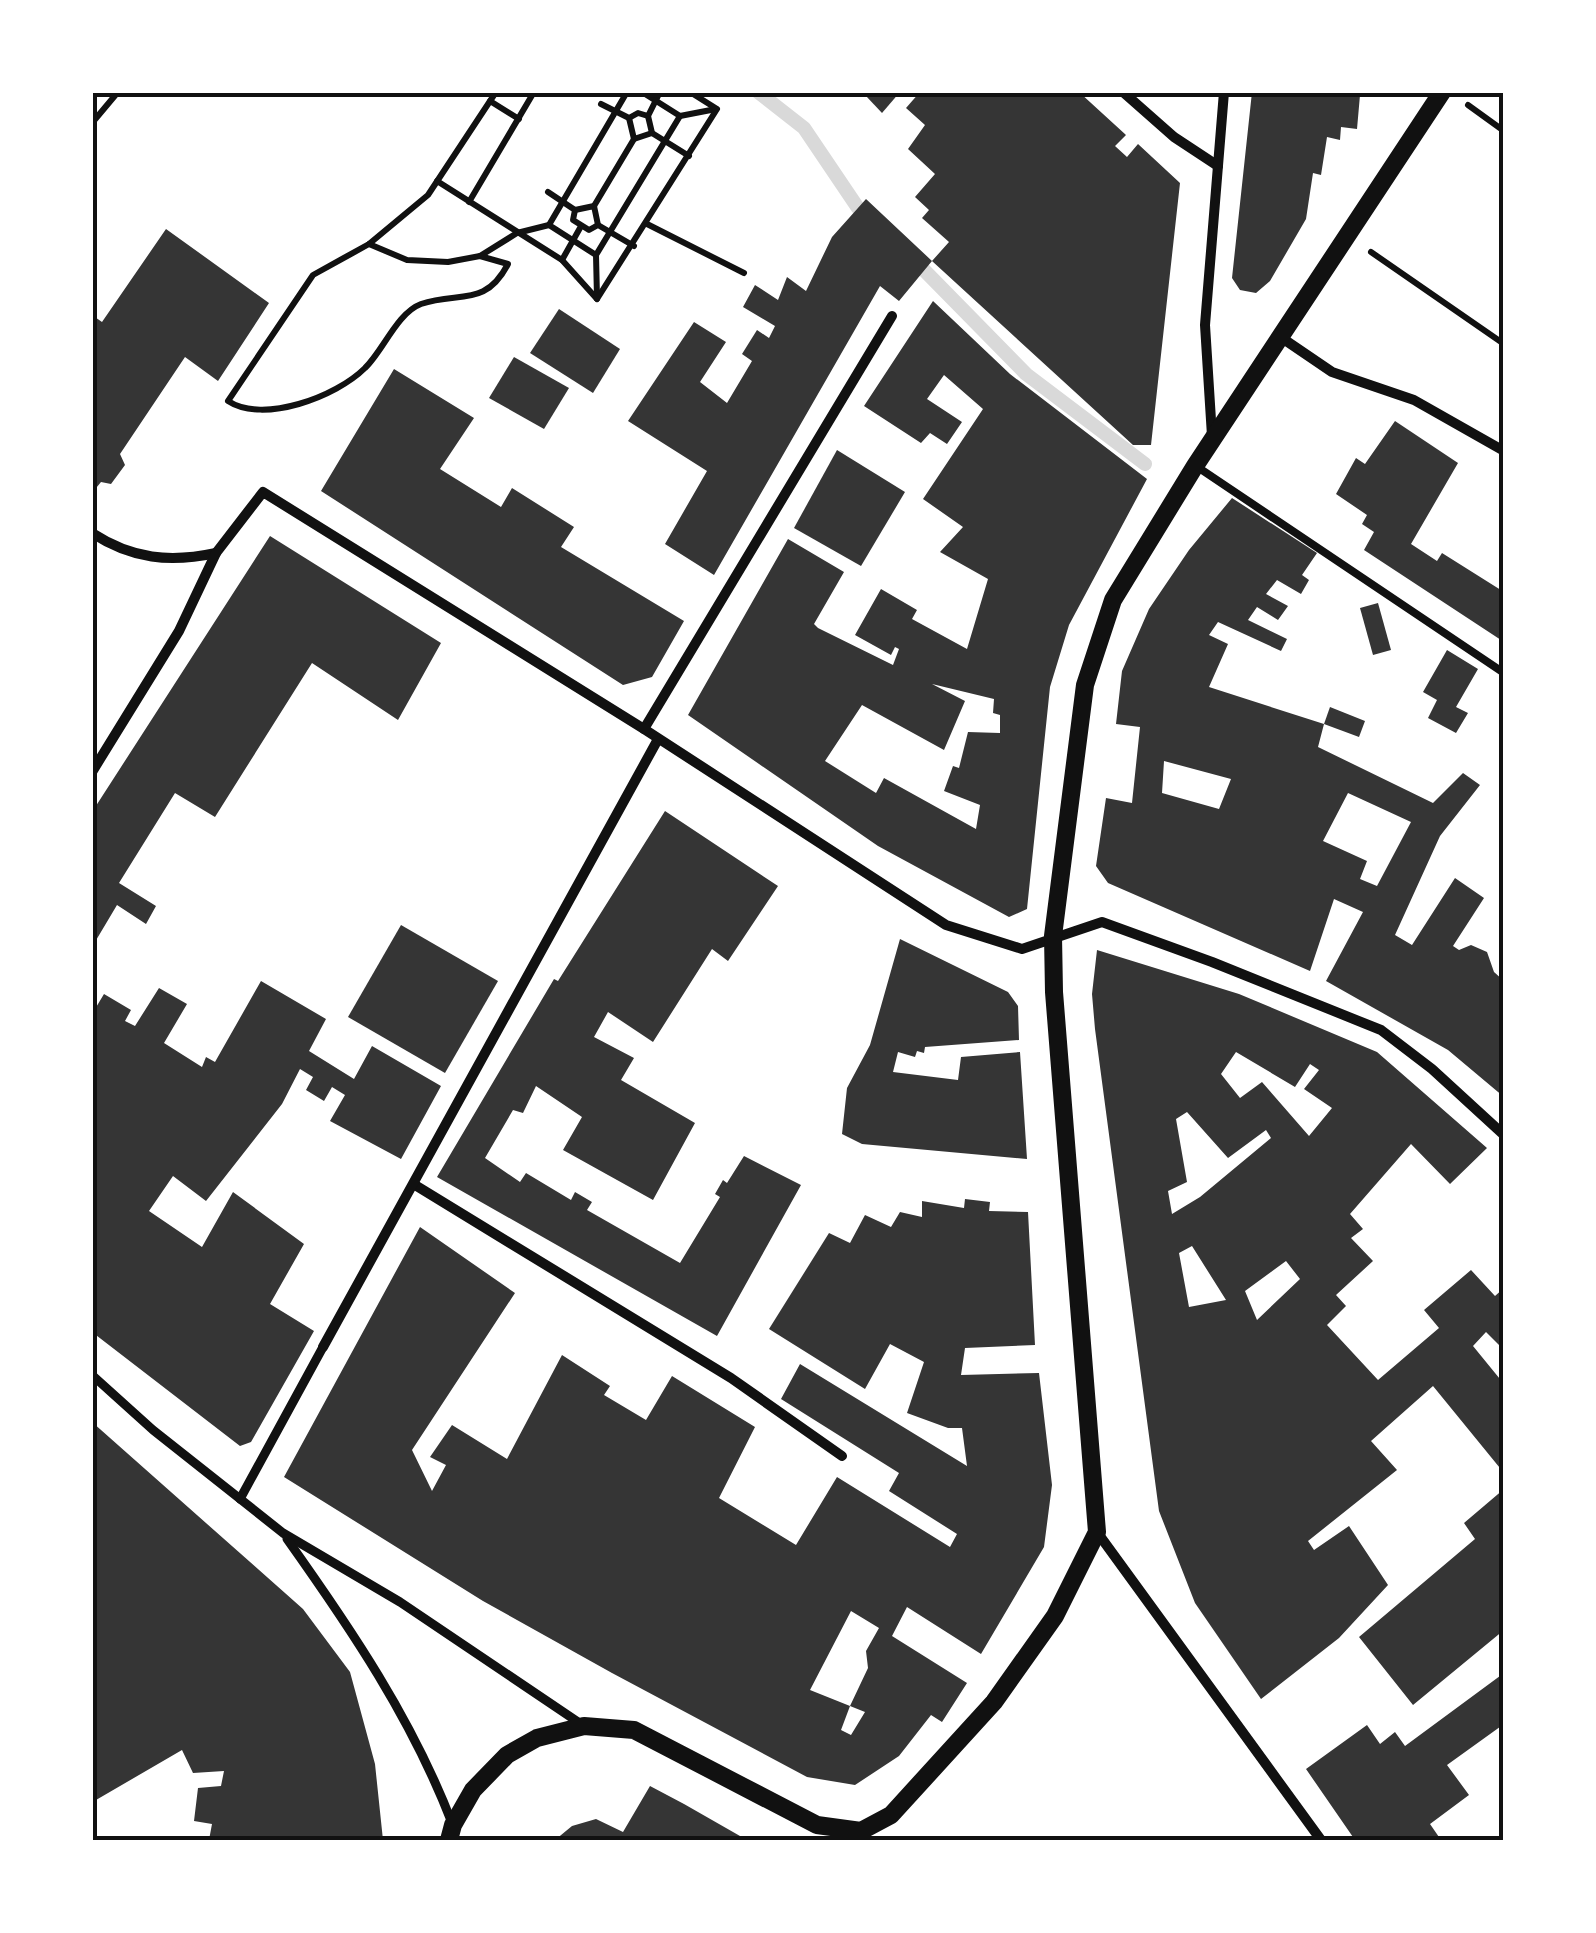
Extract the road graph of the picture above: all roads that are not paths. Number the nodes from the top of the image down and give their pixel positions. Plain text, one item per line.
1 (1122, 92) edge
2 (1224, 92) edge
3 (1442, 92) edge
4 (1218, 166) junction
5 (892, 316) dead end
6 (1282, 338) junction
7 (1213, 442) junction
8 (1504, 452) edge
9 (1195, 466) junction
10 (92, 533) edge
11 (216, 552) junction
12 (1504, 672) edge
13 (644, 729) junction
14 (657, 740) junction
15 (92, 772) edge
16 (1053, 936) junction
17 (1504, 1135) edge
18 (415, 1185) junction
19 (322, 1346) joint
20 (92, 1375) edge
21 (842, 1456) dead end
22 (240, 1499) junction
23 (1098, 1532) junction
24 (282, 1533) junction
25 (584, 1726) junction
26 (451, 1832) edge
27 (1321, 1840) edge

1 - 4 street
2 - 4 street
3 - 6 street
4 - 7 street
5 - 13 street
6 - 7 street
6 - 8 street
7 - 9 street
9 - 12 lane
9 - 16 street
10 - 11 street
11 - 13 street
11 - 15 street
13 - 14 street
14 - 16 street
14 - 18 street
16 - 17 street
16 - 23 street
18 - 19 street
18 - 21 street
19 - 22 street
20 - 22 street
22 - 24 street
23 - 25 street
23 - 27 street
24 - 25 street
24 - 26 street
25 - 26 street

